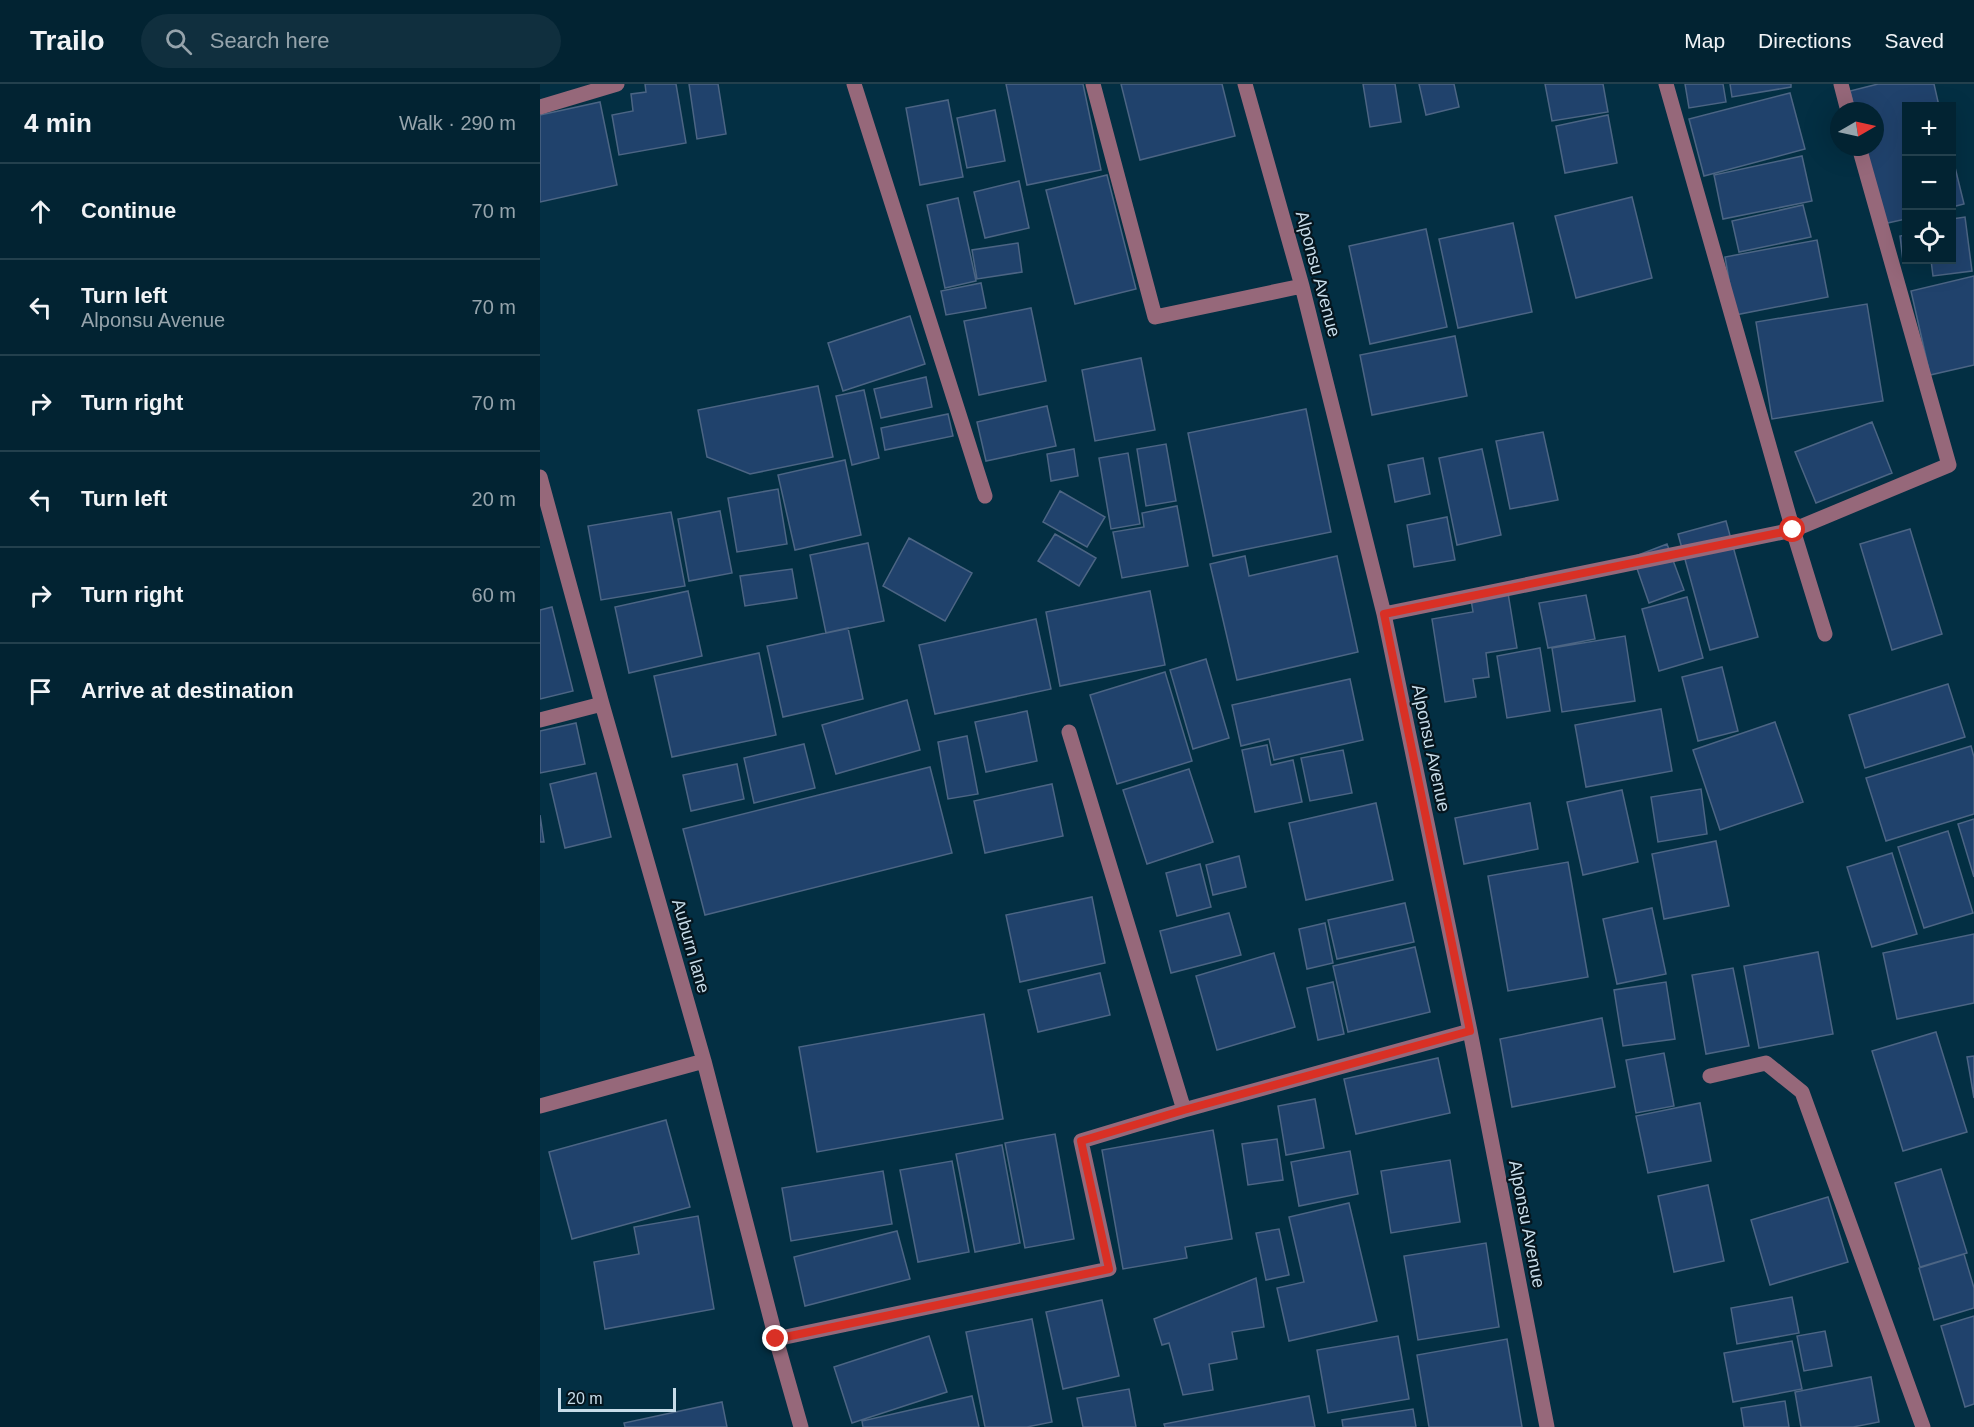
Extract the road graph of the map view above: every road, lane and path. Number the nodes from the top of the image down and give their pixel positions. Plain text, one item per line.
1 (617, 84) edge
2 (854, 84) edge
3 (1093, 84) edge
4 (1245, 84) edge
5 (1666, 84) edge
6 (1841, 84) edge
7 (1846, 102) edge
8 (540, 107) edge
9 (1862, 156) edge
10 (1302, 286) junction
11 (540, 477) edge
12 (985, 496) dead end
13 (1793, 530) junction
14 (1384, 614) junction
15 (1825, 634) dead end
16 (602, 704) junction
17 (540, 720) edge
18 (1069, 732) dead end
19 (1470, 1031) junction
20 (704, 1061) junction
21 (1710, 1076) dead end
22 (540, 1106) edge
23 (1184, 1110) junction
24 (776, 1339) junction
25 (801, 1427) edge
26 (1547, 1427) edge
27 (1923, 1427) edge

1 - 8 street
2 - 12 street
3 - 10 street
4 - 10 street, Alponsu Avenue
5 - 13 street
6 - 7 street
9 - 13 street
10 - 14 street, Alponsu Avenue
11 - 16 street, Auburn lane
13 - 14 street
13 - 15 street
14 - 19 street, Alponsu Avenue
16 - 17 street
16 - 20 street, Auburn lane
18 - 23 street
19 - 23 street
19 - 26 street, Alponsu Avenue
20 - 22 street
20 - 24 street, Auburn lane
21 - 27 street
23 - 24 street
24 - 25 street, Auburn lane

